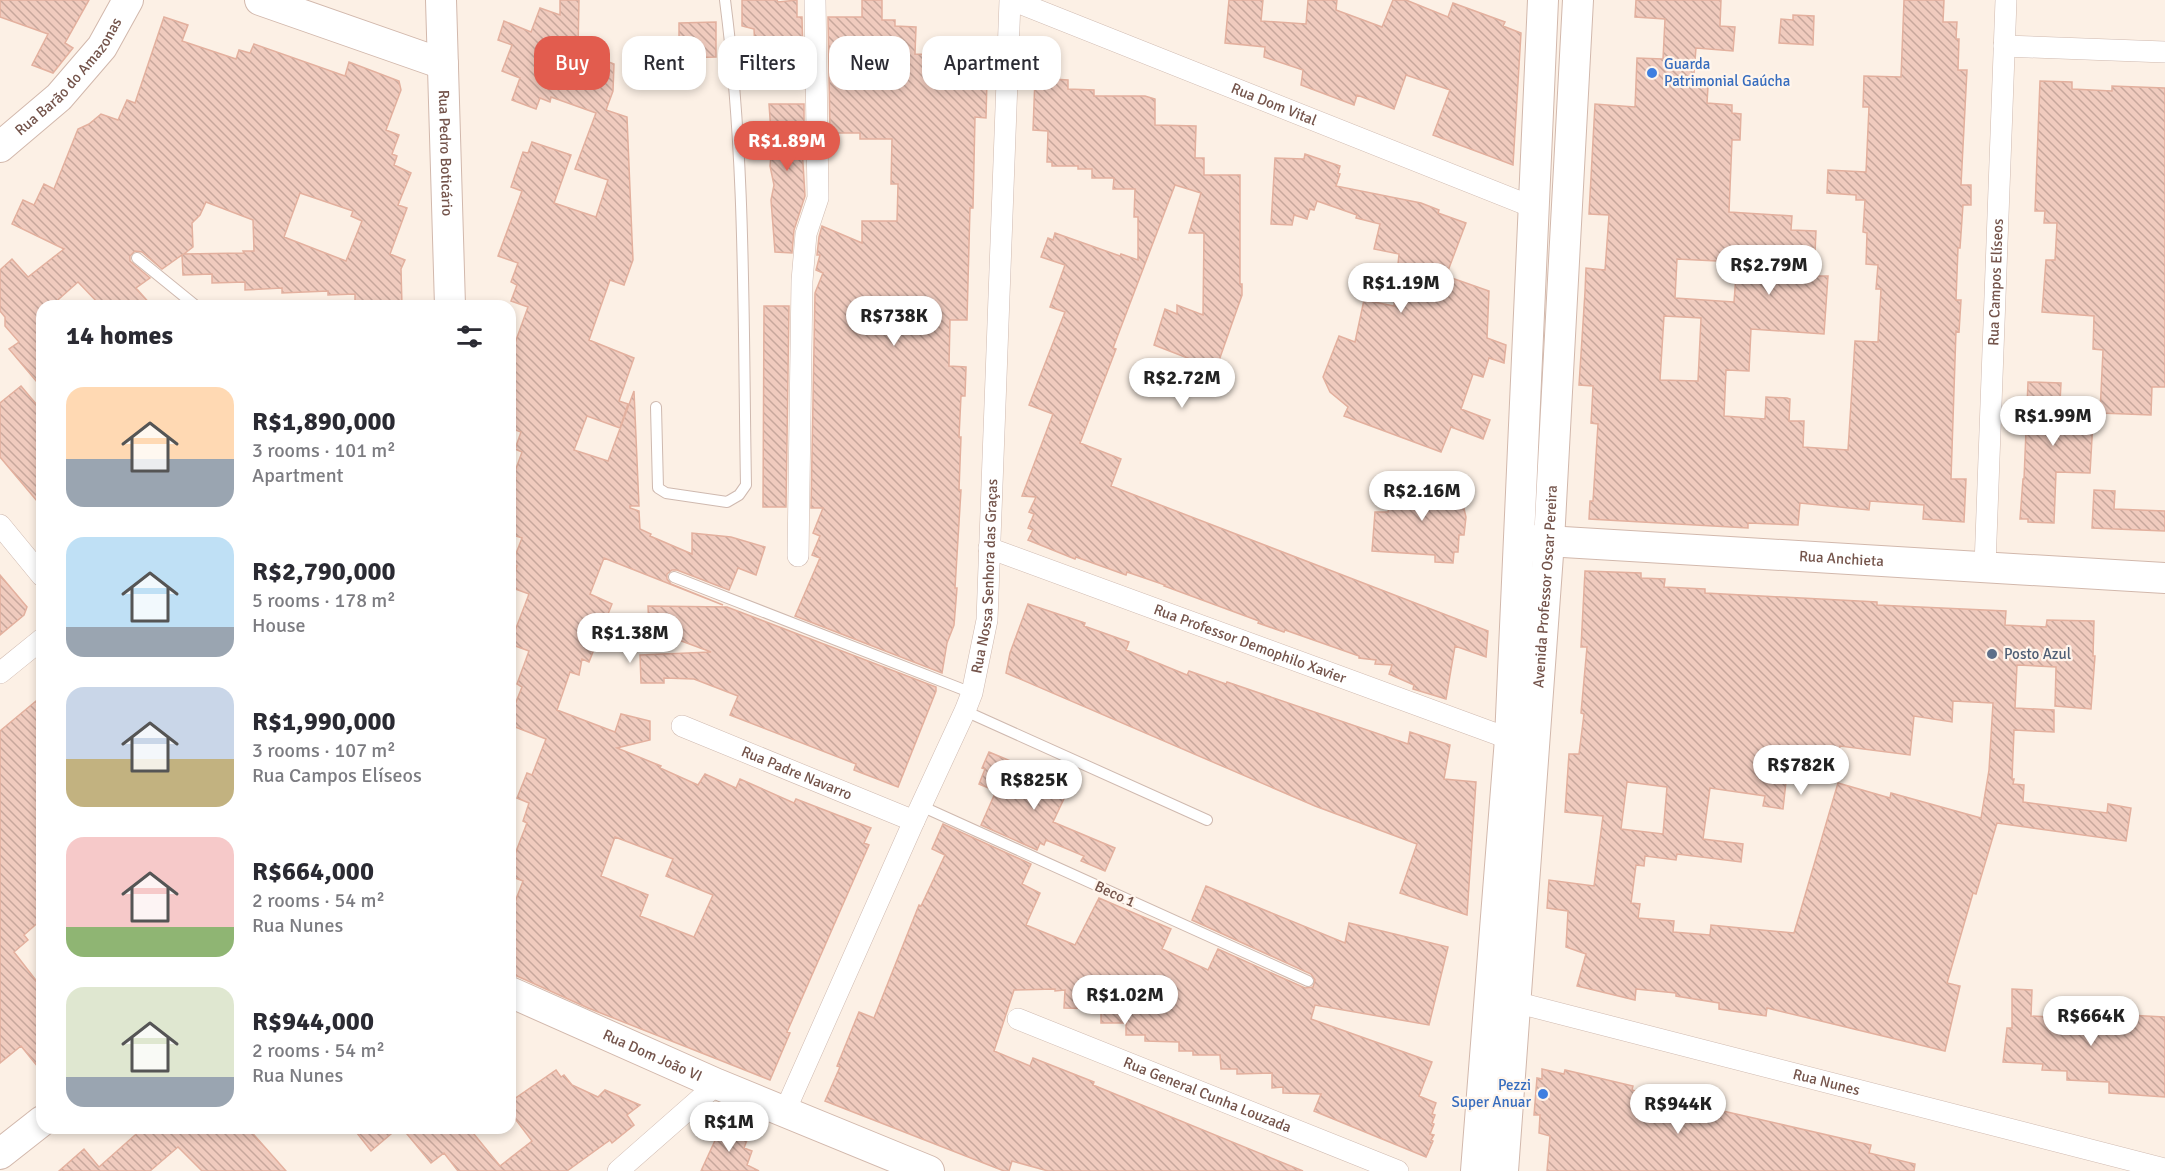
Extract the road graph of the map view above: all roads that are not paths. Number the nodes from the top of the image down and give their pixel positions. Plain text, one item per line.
1 (128, 0) edge
2 (260, 0) edge
3 (441, 0) edge
4 (725, 0) edge
5 (815, 0) edge
6 (1011, 0) edge
7 (1543, 0) edge
8 (1578, 0) edge
9 (2007, 0) edge
10 (2004, 46) junction
11 (2165, 52) edge
12 (443, 64) junction
13 (0, 147) edge
14 (1535, 208) junction
15 (137, 258) dead end
16 (189, 300) edge
17 (450, 300) edge
18 (656, 407) dead end
19 (0, 525) edge
20 (1519, 539) junction
21 (1549, 541) junction
22 (989, 548) junction
23 (798, 556) dead end
24 (1985, 566) junction
25 (36, 569) edge
26 (674, 577) dead end
27 (2165, 578) edge
28 (36, 644) edge
29 (0, 673) edge
30 (968, 702) junction
31 (682, 726) dead end
32 (1510, 739) junction
33 (917, 814) junction
34 (1207, 820) dead end
35 (1308, 981) dead end
36 (516, 995) edge
37 (1503, 1000) junction
38 (1018, 1019) dead end
39 (717, 1084) junction
40 (785, 1111) junction
41 (36, 1125) edge
42 (0, 1154) edge
43 (2165, 1168) edge
44 (618, 1171) edge
45 (929, 1171) edge
46 (1398, 1171) edge
47 (1476, 1171) edge
48 (1503, 1171) edge

1 - 13 main road, Rua Barão do Amazonas
2 - 12 main road
3 - 12 main road, Rua Pedro Boticário
4 - 18 lane
5 - 23 street
6 - 14 street, Rua Dom Vital
6 - 22 street, Rua Nossa Senhora das Graças
7 - 14 main road, Avenida Professor Oscar Pereira
8 - 21 main road, Avenida Professor Oscar Pereira
9 - 10 street, Rua Campos Elíseos
10 - 11 street
10 - 24 street, Rua Campos Elíseos
12 - 17 main road, Rua Pedro Boticário
14 - 20 main road, Avenida Professor Oscar Pereira
15 - 16 lane
19 - 25 street
20 - 21 main road, Rua Anchieta
20 - 32 main road, Avenida Professor Oscar Pereira
21 - 24 main road, Rua Anchieta
21 - 37 main road, Avenida Professor Oscar Pereira
22 - 30 street, Rua Nossa Senhora das Graças
22 - 32 street, Rua Professor Demophilo Xavier
24 - 27 main road, Rua Anchieta
26 - 30 lane
28 - 29 street
30 - 33 street, Rua Nossa Senhora das Graças
30 - 34 lane
31 - 33 street, Rua Padre Navarro
32 - 37 main road, Avenida Professor Oscar Pereira
33 - 35 lane, Beco 1
33 - 40 street, Rua Nossa Senhora das Graças
36 - 39 main road, Rua Dom João VI
37 - 43 street, Rua Nunes
37 - 47 main road, Avenida Professor Oscar Pereira
37 - 48 main road, Avenida Professor Oscar Pereira
38 - 46 street, Rua General Cunha Louzada
39 - 40 main road, Rua Dom João VI
39 - 44 street
40 - 45 main road, Rua Dom João VI
41 - 42 main road

